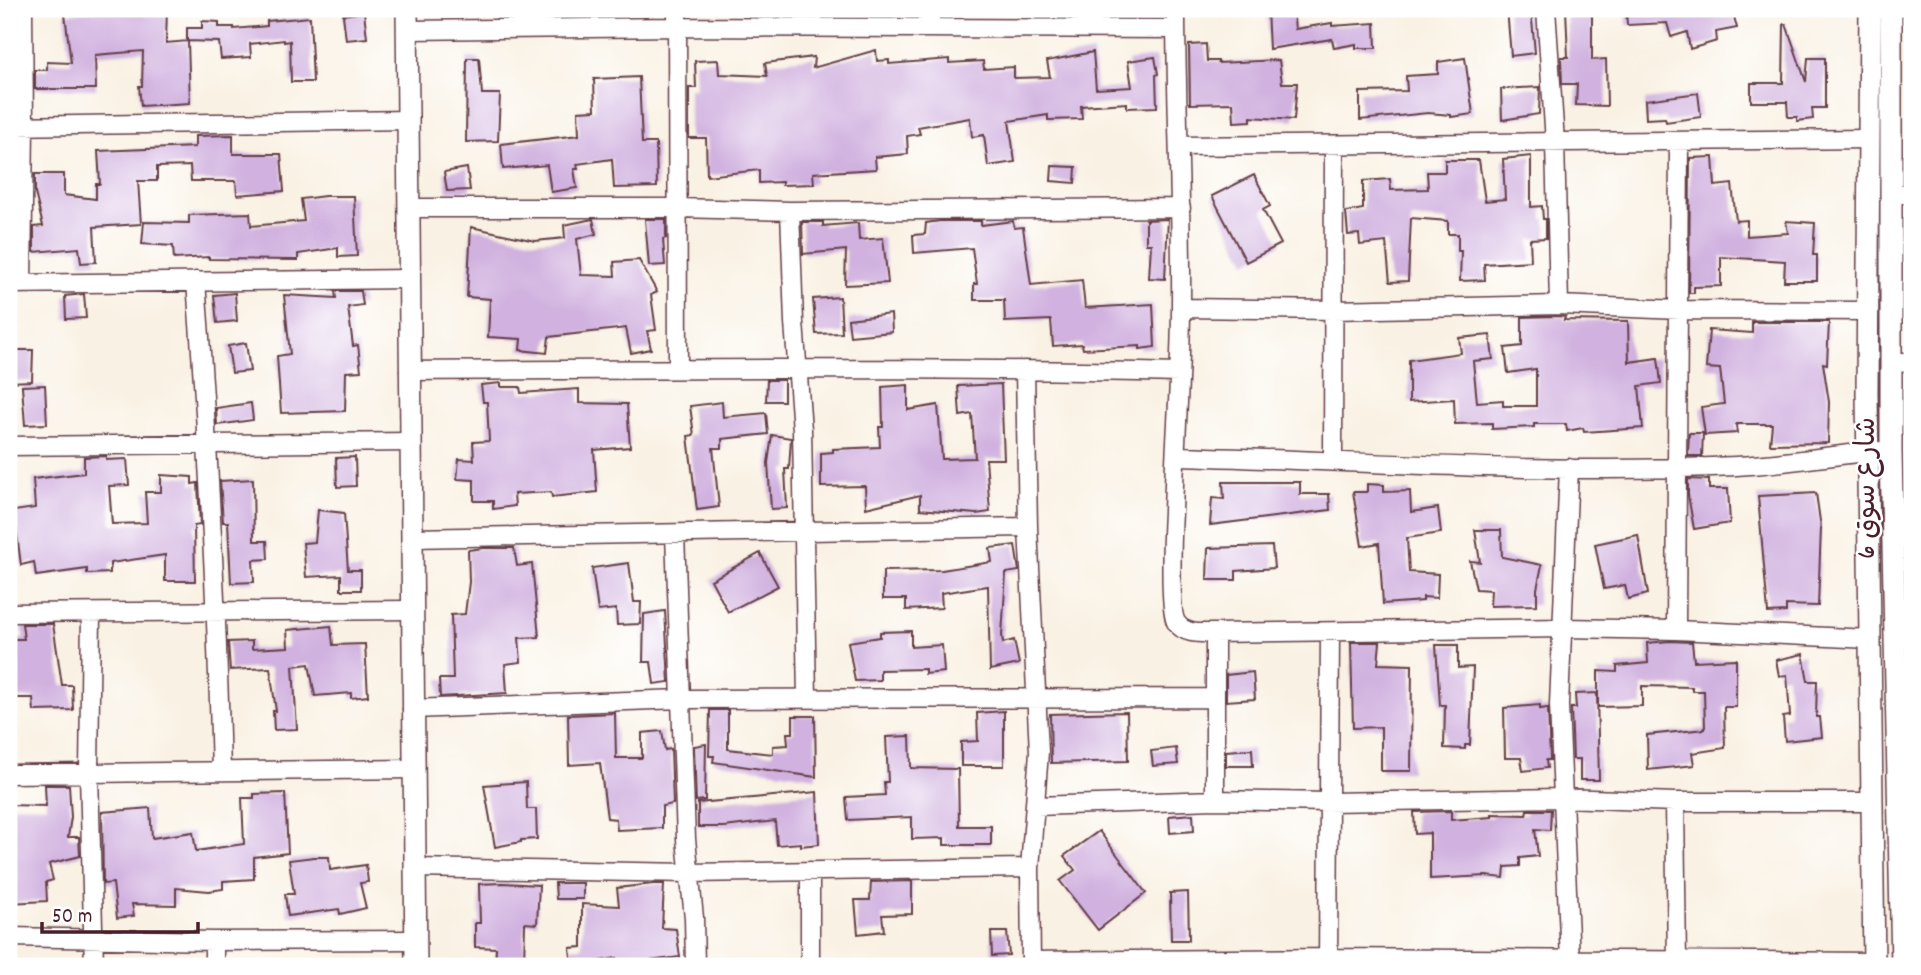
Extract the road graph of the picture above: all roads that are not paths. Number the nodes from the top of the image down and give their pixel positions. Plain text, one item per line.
1 (23, 9) edge
2 (930, 9) edge
3 (1176, 9) edge
4 (1546, 9) edge
5 (1870, 9) edge
6 (1891, 9) edge
7 (677, 18) edge
8 (407, 19) edge
9 (930, 27) junction
10 (1176, 29) junction
11 (409, 120) junction
12 (17, 125) edge
13 (1870, 139) junction
14 (1555, 142) junction
15 (1679, 142) junction
16 (1334, 145) junction
17 (1180, 146) junction
18 (1890, 194) junction
19 (1912, 194) edge
20 (410, 208) junction
21 (678, 208) junction
22 (1181, 208) junction
23 (790, 211) junction
24 (409, 279) junction
25 (196, 281) junction
26 (16, 284) edge
27 (1559, 306) junction
28 (1181, 308) junction
29 (1333, 310) junction
30 (1680, 310) junction
31 (1868, 311) junction
32 (1902, 362) edge
33 (678, 369) junction
34 (798, 369) junction
35 (1025, 370) junction
36 (410, 371) junction
37 (1179, 373) junction
38 (411, 442) junction
39 (208, 443) junction
40 (9, 446) edge
41 (1891, 451) junction
42 (1868, 452) junction
43 (1176, 456) junction
44 (1333, 460) junction
45 (1569, 468) junction
46 (1677, 468) junction
47 (1902, 522) edge
48 (1028, 527) junction
49 (802, 533) junction
50 (676, 534) junction
51 (411, 538) junction
52 (412, 610) junction
53 (217, 612) junction
54 (9, 613) edge
55 (91, 613) junction
56 (1563, 628) junction
57 (1676, 630) junction
58 (1330, 632) junction
59 (1215, 633) junction
60 (1870, 639) junction
61 (1903, 689) edge
62 (1037, 697) junction
63 (807, 698) junction
64 (1214, 698) junction
65 (681, 699) junction
66 (412, 709) junction
67 (413, 769) junction
68 (221, 771) junction
69 (89, 773) junction
70 (9, 774) edge
71 (1563, 798) junction
72 (1215, 800) junction
73 (1328, 802) junction
74 (1872, 802) junction
75 (1675, 803) junction
76 (1036, 806) junction
77 (1907, 854) edge
78 (414, 868) junction
79 (1030, 868) junction
80 (810, 871) junction
81 (689, 873) junction
82 (9, 937) edge
83 (94, 938) junction
84 (416, 940) junction
85 (214, 941) junction
86 (1570, 961) junction
87 (1328, 962) edge
88 (1031, 964) edge
89 (1677, 964) edge
90 (1874, 964) edge
91 (94, 966) edge
92 (214, 966) edge
93 (416, 966) edge
94 (695, 966) edge
95 (810, 966) edge
96 (1902, 966) edge

1 - 12 street
2 - 9 street
3 - 10 street
4 - 14 street
5 - 13 street, شارع سوق 6
6 - 18 street, شارع سوق 6
7 - 8 street
7 - 9 street
7 - 21 street
8 - 11 street
9 - 10 street
10 - 17 street
11 - 12 street
11 - 20 street
12 - 26 street
13 - 15 street
13 - 31 street, شارع سوق 6
14 - 15 street
14 - 16 street
14 - 27 street
15 - 30 street
16 - 17 street
16 - 29 street
17 - 22 street
18 - 19 street
18 - 32 street, شارع سوق 6
20 - 21 street
20 - 24 street
21 - 23 street
21 - 33 street
22 - 23 street
22 - 28 street
23 - 34 street
24 - 25 street
24 - 36 street
25 - 26 street
25 - 39 street
27 - 29 street
27 - 30 street
28 - 29 street
28 - 37 street
29 - 44 street
30 - 31 street
30 - 46 street
31 - 42 street, شارع سوق 6
32 - 41 street, شارع سوق 6
33 - 34 street
33 - 36 street
34 - 35 street
34 - 49 street
35 - 37 street
35 - 48 street
36 - 38 street
37 - 43 street
38 - 39 street
38 - 51 street
39 - 40 street
39 - 53 street
41 - 42 street
41 - 47 street, شارع سوق 6
42 - 46 street
42 - 60 street, شارع سوق 6
43 - 44 street
43 - 59 street
44 - 45 street
45 - 46 street
45 - 56 street
46 - 57 street
47 - 61 street, شارع سوق 6
48 - 49 street
48 - 62 street
49 - 50 street
49 - 63 street
50 - 51 street
50 - 65 street
51 - 52 street
52 - 53 street
52 - 66 street
53 - 55 street
53 - 68 street
54 - 55 street
55 - 69 street
56 - 57 street
56 - 58 street
56 - 71 street
57 - 60 street
58 - 59 street
58 - 73 street
59 - 64 street
60 - 74 street, شارع سوق 6
61 - 77 street, شارع سوق 6
62 - 63 street
62 - 64 street
62 - 76 street
63 - 65 street
64 - 72 street
65 - 66 street
65 - 81 street
66 - 67 street
67 - 68 street
67 - 78 street
68 - 69 street
69 - 70 street
69 - 83 street
71 - 73 street
71 - 75 street
71 - 86 street
72 - 73 street
72 - 76 street
73 - 87 street
74 - 75 street
74 - 90 street, شارع سوق 6
75 - 89 street
76 - 79 street
77 - 96 street, شارع سوق 6
78 - 81 street
78 - 84 street
79 - 80 street
79 - 88 street
80 - 81 street
80 - 95 street
81 - 94 street
82 - 83 street
83 - 85 street
83 - 91 street
84 - 85 street
84 - 93 street
85 - 92 street
86 - 87 street
86 - 89 street
87 - 88 street
89 - 90 street

